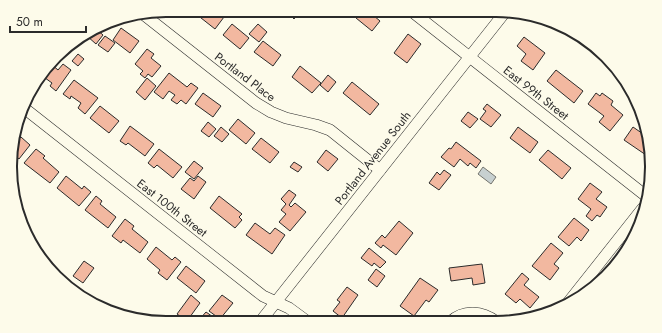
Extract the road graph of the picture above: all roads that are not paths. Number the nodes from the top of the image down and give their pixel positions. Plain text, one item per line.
1 (419, 17) edge
2 (501, 17) edge
3 (148, 18) edge
4 (470, 57) junction
5 (27, 111) edge
6 (380, 170) junction
7 (643, 193) edge
8 (637, 216) edge
9 (576, 293) edge
10 (276, 302) junction
11 (265, 316) edge
12 (300, 316) edge
13 (458, 316) edge
14 (488, 316) edge

1 - 4 street, East 99th Street
2 - 4 street, Portland Avenue South
3 - 6 street, Portland Place
4 - 6 street, Portland Avenue South
4 - 7 street, East 99th Street
5 - 10 street, East 100th Street
6 - 10 street, Portland Avenue South
8 - 9 street
10 - 11 street, Portland Avenue South
10 - 12 street, East 100th Street
13 - 14 street

